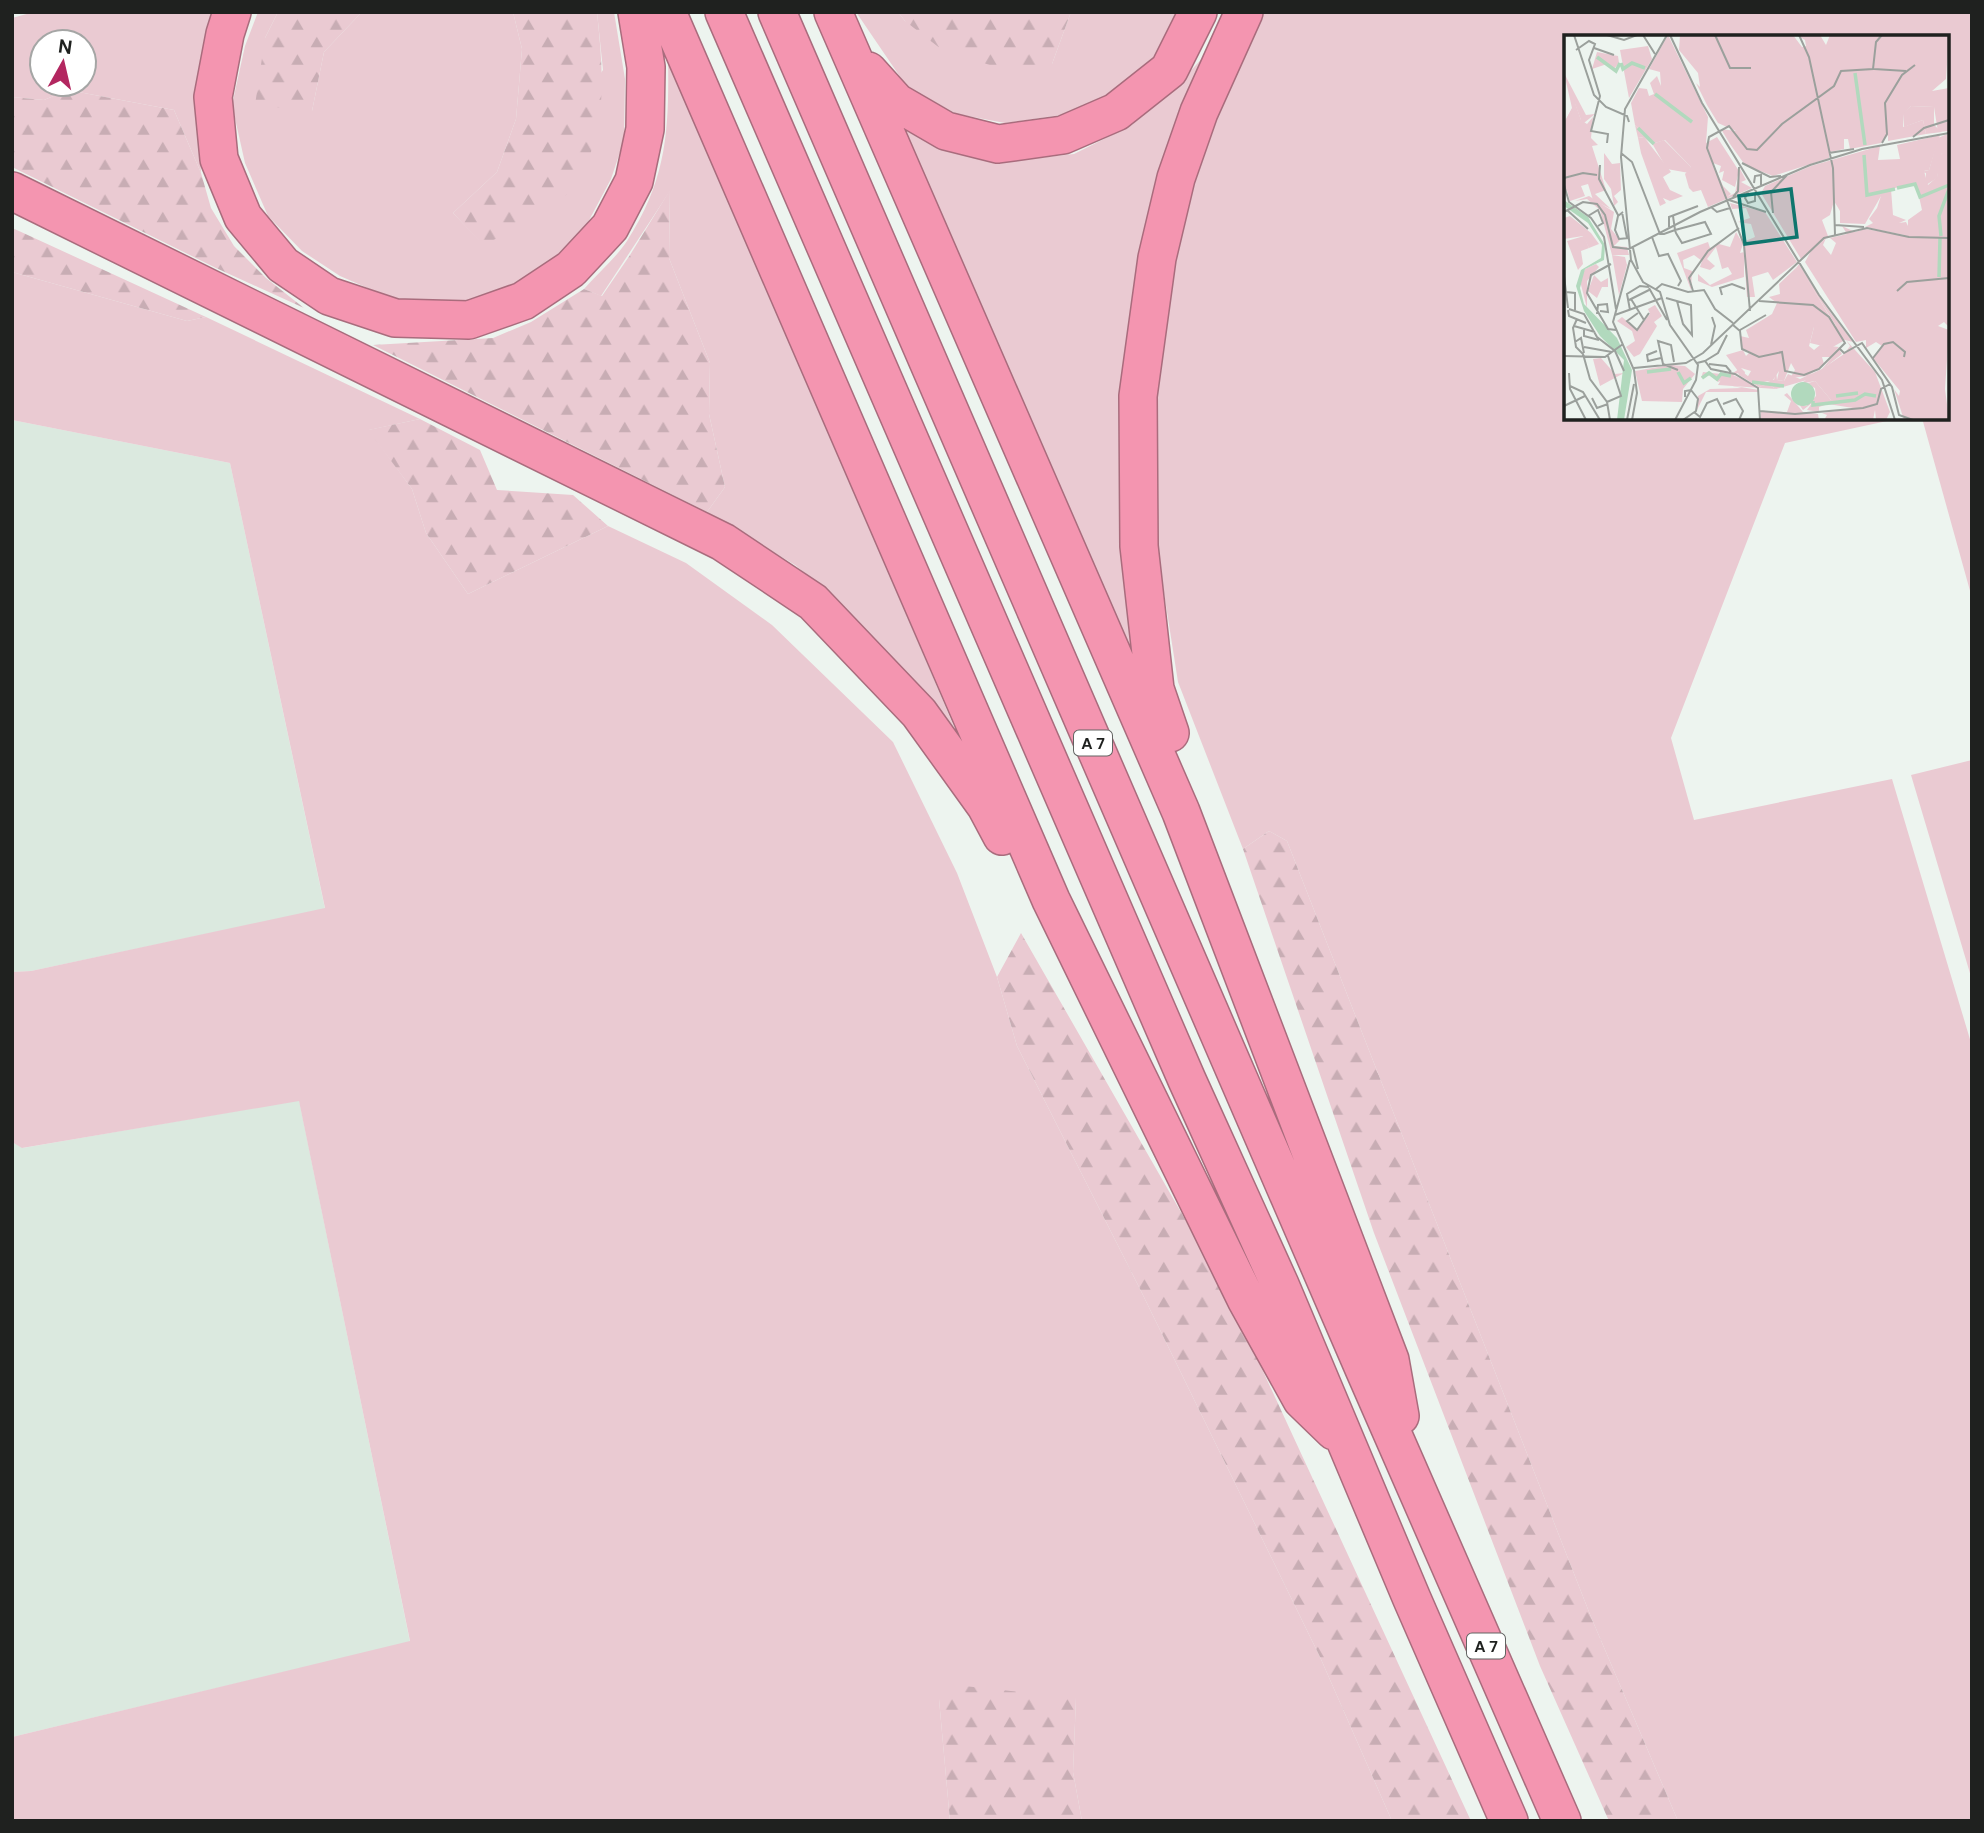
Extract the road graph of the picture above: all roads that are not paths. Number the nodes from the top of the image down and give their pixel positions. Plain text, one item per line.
1 (232, 12) edge
2 (637, 12) edge
3 (667, 12) edge
4 (724, 12) edge
5 (777, 12) edge
6 (1198, 12) edge
7 (1244, 12) edge
8 (835, 17) edge
9 (12, 191) edge
10 (1181, 812) junction
11 (1051, 900) junction
12 (1350, 1447) junction
13 (1410, 1472) junction
14 (1509, 1821) edge
15 (1562, 1821) edge

1 - 2 highway
3 - 11 highway
4 - 12 highway, A 7
5 - 13 highway, A 7
6 - 8 highway
7 - 10 highway
8 - 10 highway
9 - 11 highway
10 - 13 highway
11 - 12 highway
12 - 14 highway, A 7
13 - 15 highway, A 7

